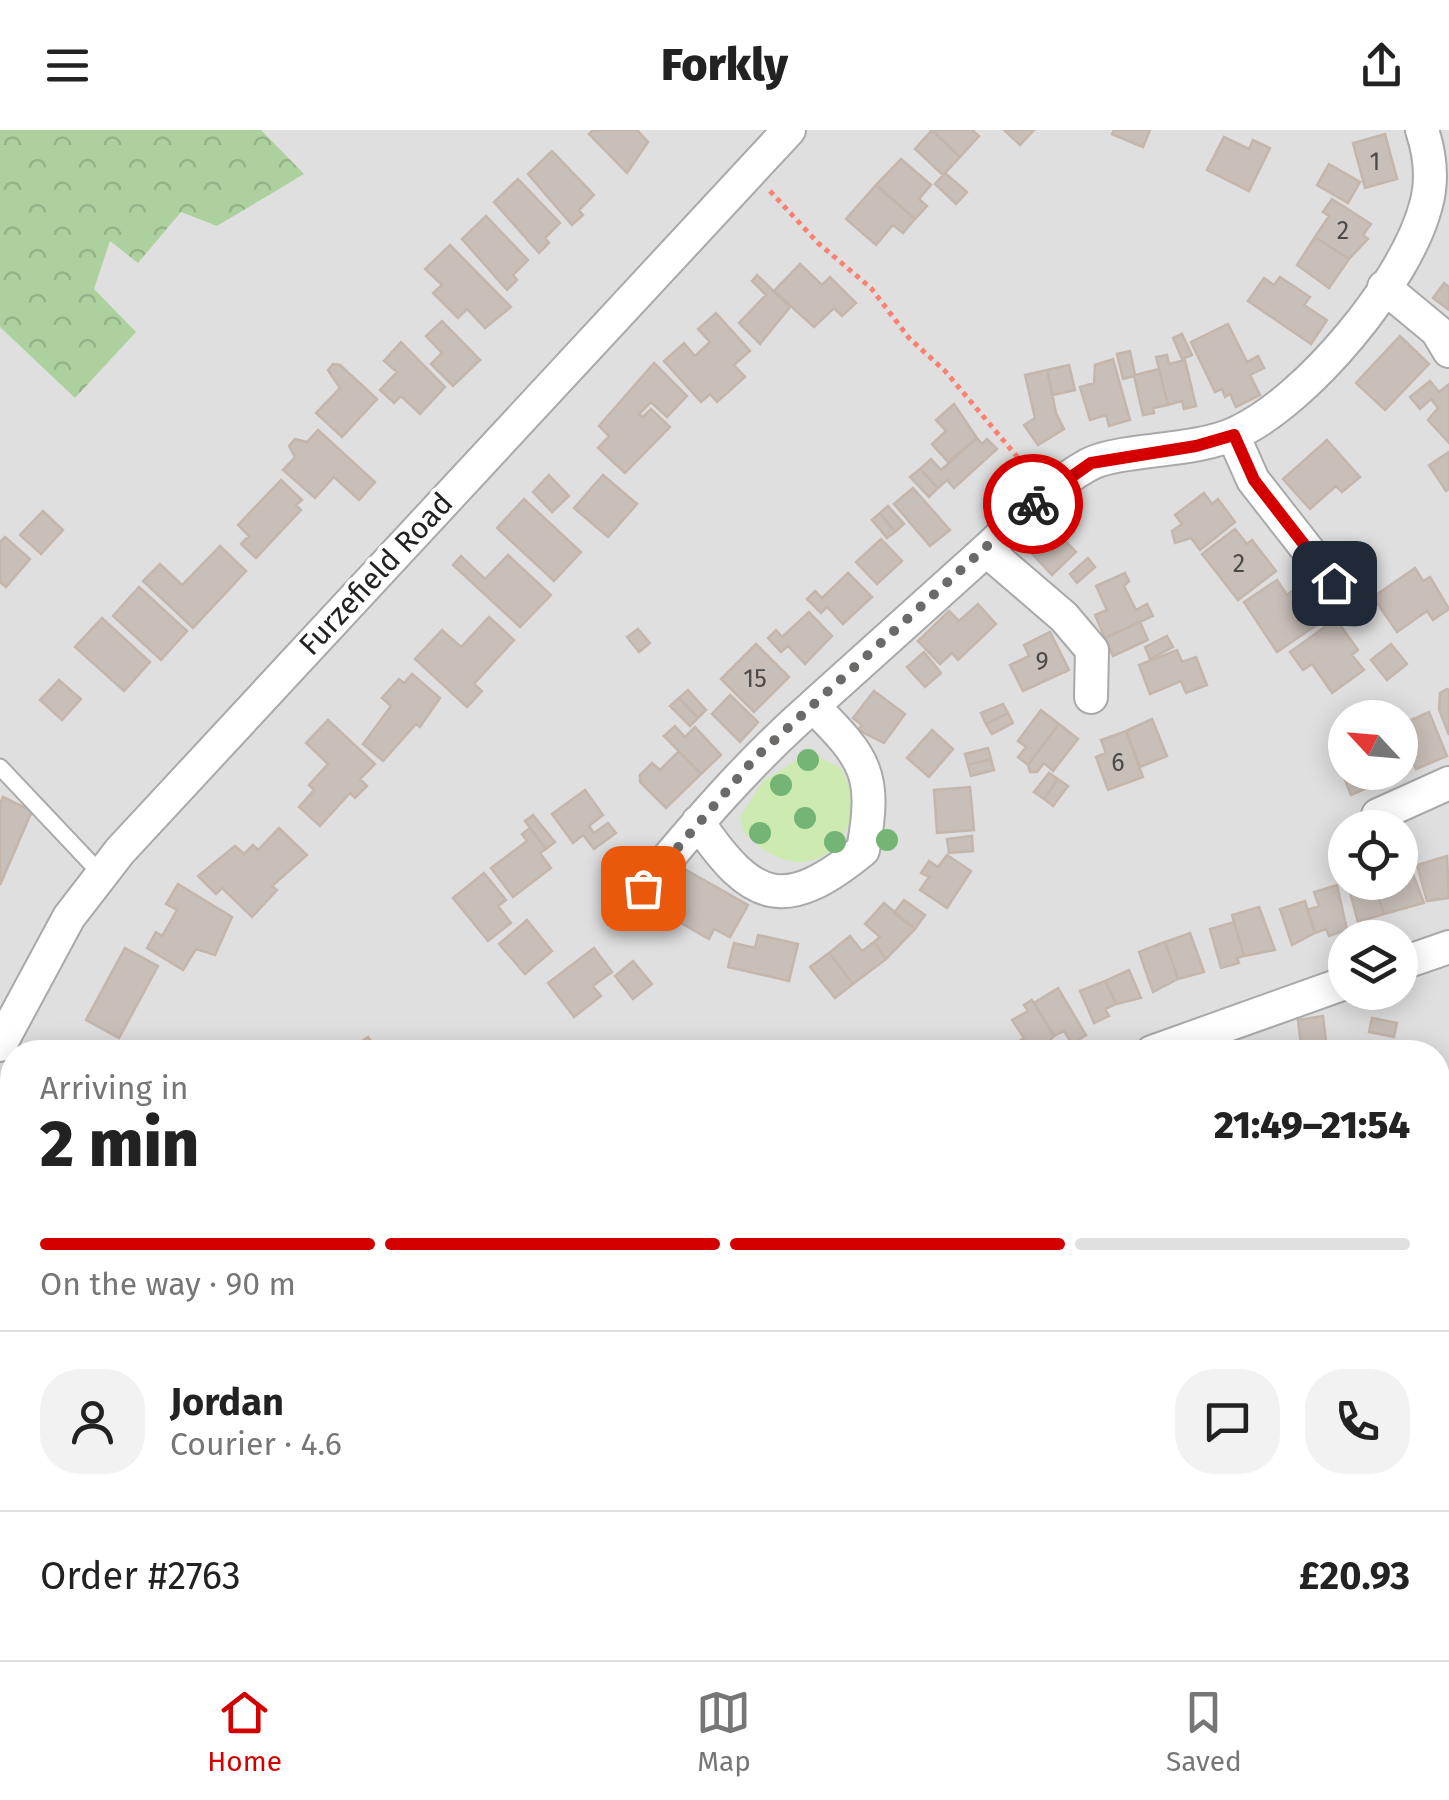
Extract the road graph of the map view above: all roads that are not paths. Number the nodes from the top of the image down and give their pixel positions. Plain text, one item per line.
1 (789, 130) edge
2 (1422, 130) edge
3 (1440, 161) edge
4 (1384, 287) junction
5 (1449, 351) edge
6 (1234, 435) junction
7 (986, 550) junction
8 (1354, 609) dead end
9 (1091, 698) dead end
10 (813, 706) junction
11 (0, 767) edge
12 (1449, 783) edge
13 (1389, 810) edge
14 (698, 822) junction
15 (102, 875) junction
16 (643, 888) dead end
17 (1449, 947) edge
18 (1418, 958) edge
19 (1328, 990) edge
20 (3, 1040) edge
21 (1186, 1040) edge

1 - 15 street, Furzefield Road
2 - 3 street
3 - 4 street
4 - 5 street
4 - 6 street
6 - 7 street
6 - 8 street
7 - 9 street
7 - 10 street
10 - 14 street
10 - 14 street
11 - 15 lane
12 - 13 street
14 - 16 street
15 - 20 street, Furzefield Road
17 - 18 street
19 - 21 street

